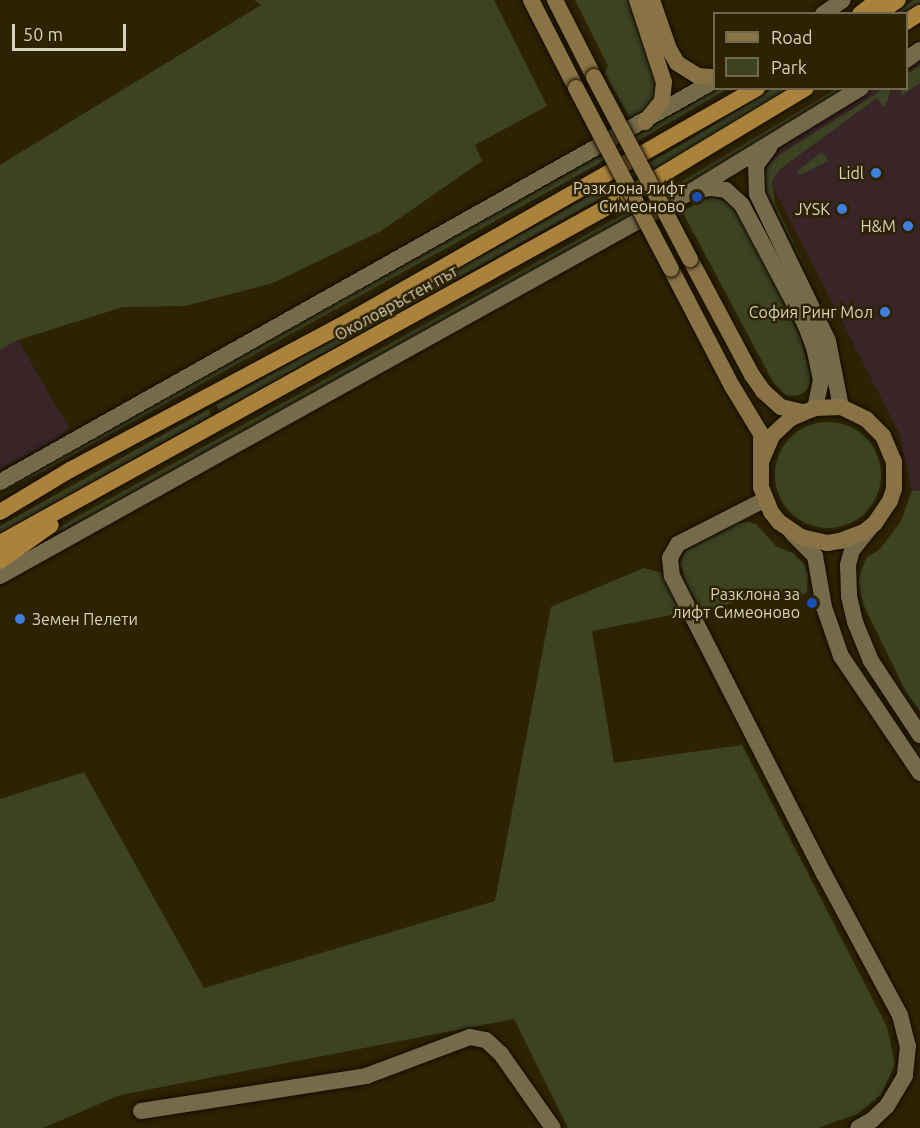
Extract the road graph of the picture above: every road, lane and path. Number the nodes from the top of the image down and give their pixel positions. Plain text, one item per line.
1 (531, 0) edge
2 (555, 0) edge
3 (637, 0) edge
4 (652, 0) edge
5 (843, 0) edge
6 (878, 0) edge
7 (898, 0) edge
8 (826, 12) edge
9 (863, 12) edge
10 (880, 12) edge
11 (713, 79) edge
12 (713, 80) edge
13 (753, 90) edge
14 (804, 90) edge
15 (858, 90) edge
16 (645, 122) junction
17 (774, 142) junction
18 (692, 191) junction
19 (841, 407) junction
20 (809, 410) junction
21 (762, 460) junction
22 (70, 470) junction
23 (117, 478) junction
24 (0, 482) edge
25 (0, 500) edge
26 (764, 500) junction
27 (0, 512) edge
28 (875, 523) junction
29 (789, 531) junction
30 (0, 543) edge
31 (0, 561) edge
32 (0, 576) edge
33 (920, 735) edge
34 (920, 774) edge
35 (141, 1111) dead end
36 (553, 1128) edge
37 (858, 1128) edge

1 - 21 main road, bridge
2 - 20 main road, bridge
3 - 16 main road
4 - 11 main road
5 - 8 street
6 - 9 highway
7 - 10 highway
12 - 16 street
13 - 22 highway, Околовръстен път
14 - 23 highway, Околовръстен път
15 - 17 street
16 - 24 street
17 - 18 street
17 - 19 street
18 - 20 street
18 - 32 street
19 - 20 main road
19 - 28 main road
20 - 21 main road
21 - 26 main road
22 - 25 highway
22 - 27 highway, Околовръстен път
23 - 30 highway, Околовръстен път
23 - 31 highway
26 - 29 main road
26 - 37 street
28 - 29 main road
28 - 33 street
29 - 34 street
35 - 36 street

